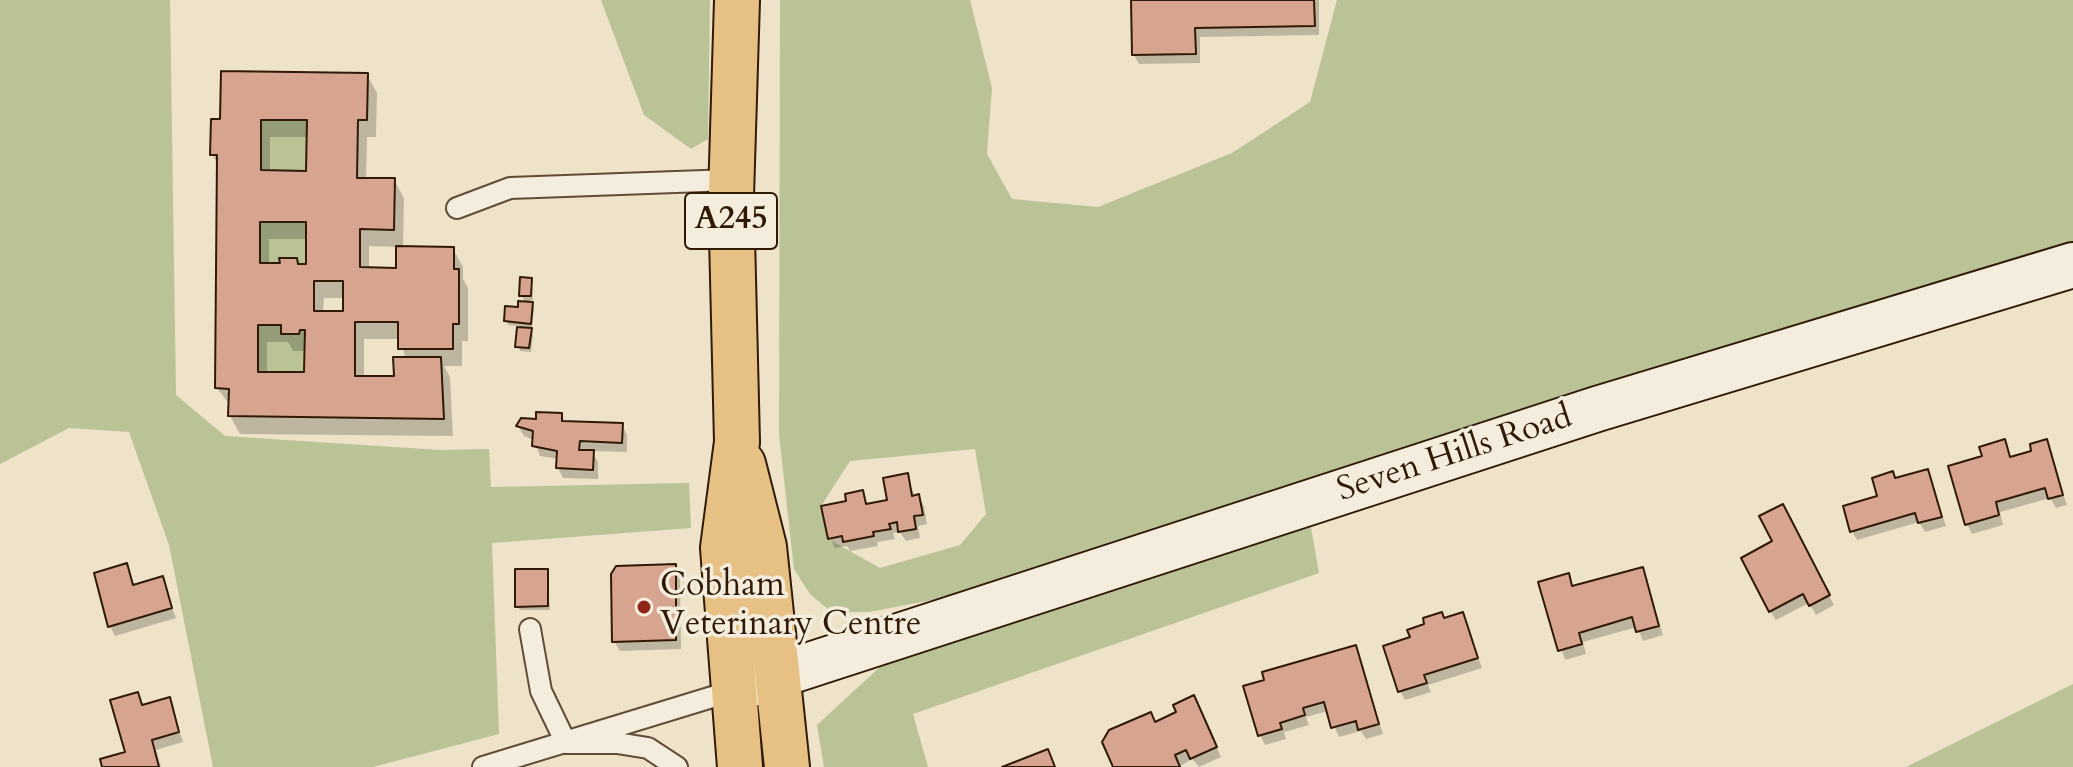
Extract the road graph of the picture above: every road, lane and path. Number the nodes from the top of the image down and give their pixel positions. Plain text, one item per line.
1 (737, 0) edge
2 (731, 180) junction
3 (457, 208) dead end
4 (2073, 265) edge
5 (737, 442) junction
6 (530, 629) dead end
7 (732, 691) junction
8 (779, 695) junction
9 (566, 743) junction
10 (483, 767) edge
11 (677, 767) edge
12 (740, 767) edge
13 (787, 767) edge

1 - 2 main road, A245
2 - 3 lane
2 - 5 main road, A245
4 - 8 main road, Seven Hills Road
5 - 7 main road, A245
5 - 8 main road, A245
6 - 9 lane
7 - 8 main road, Seven Hills Road
7 - 9 lane
7 - 12 main road, A245
8 - 13 main road, A245
9 - 10 lane
9 - 11 lane

